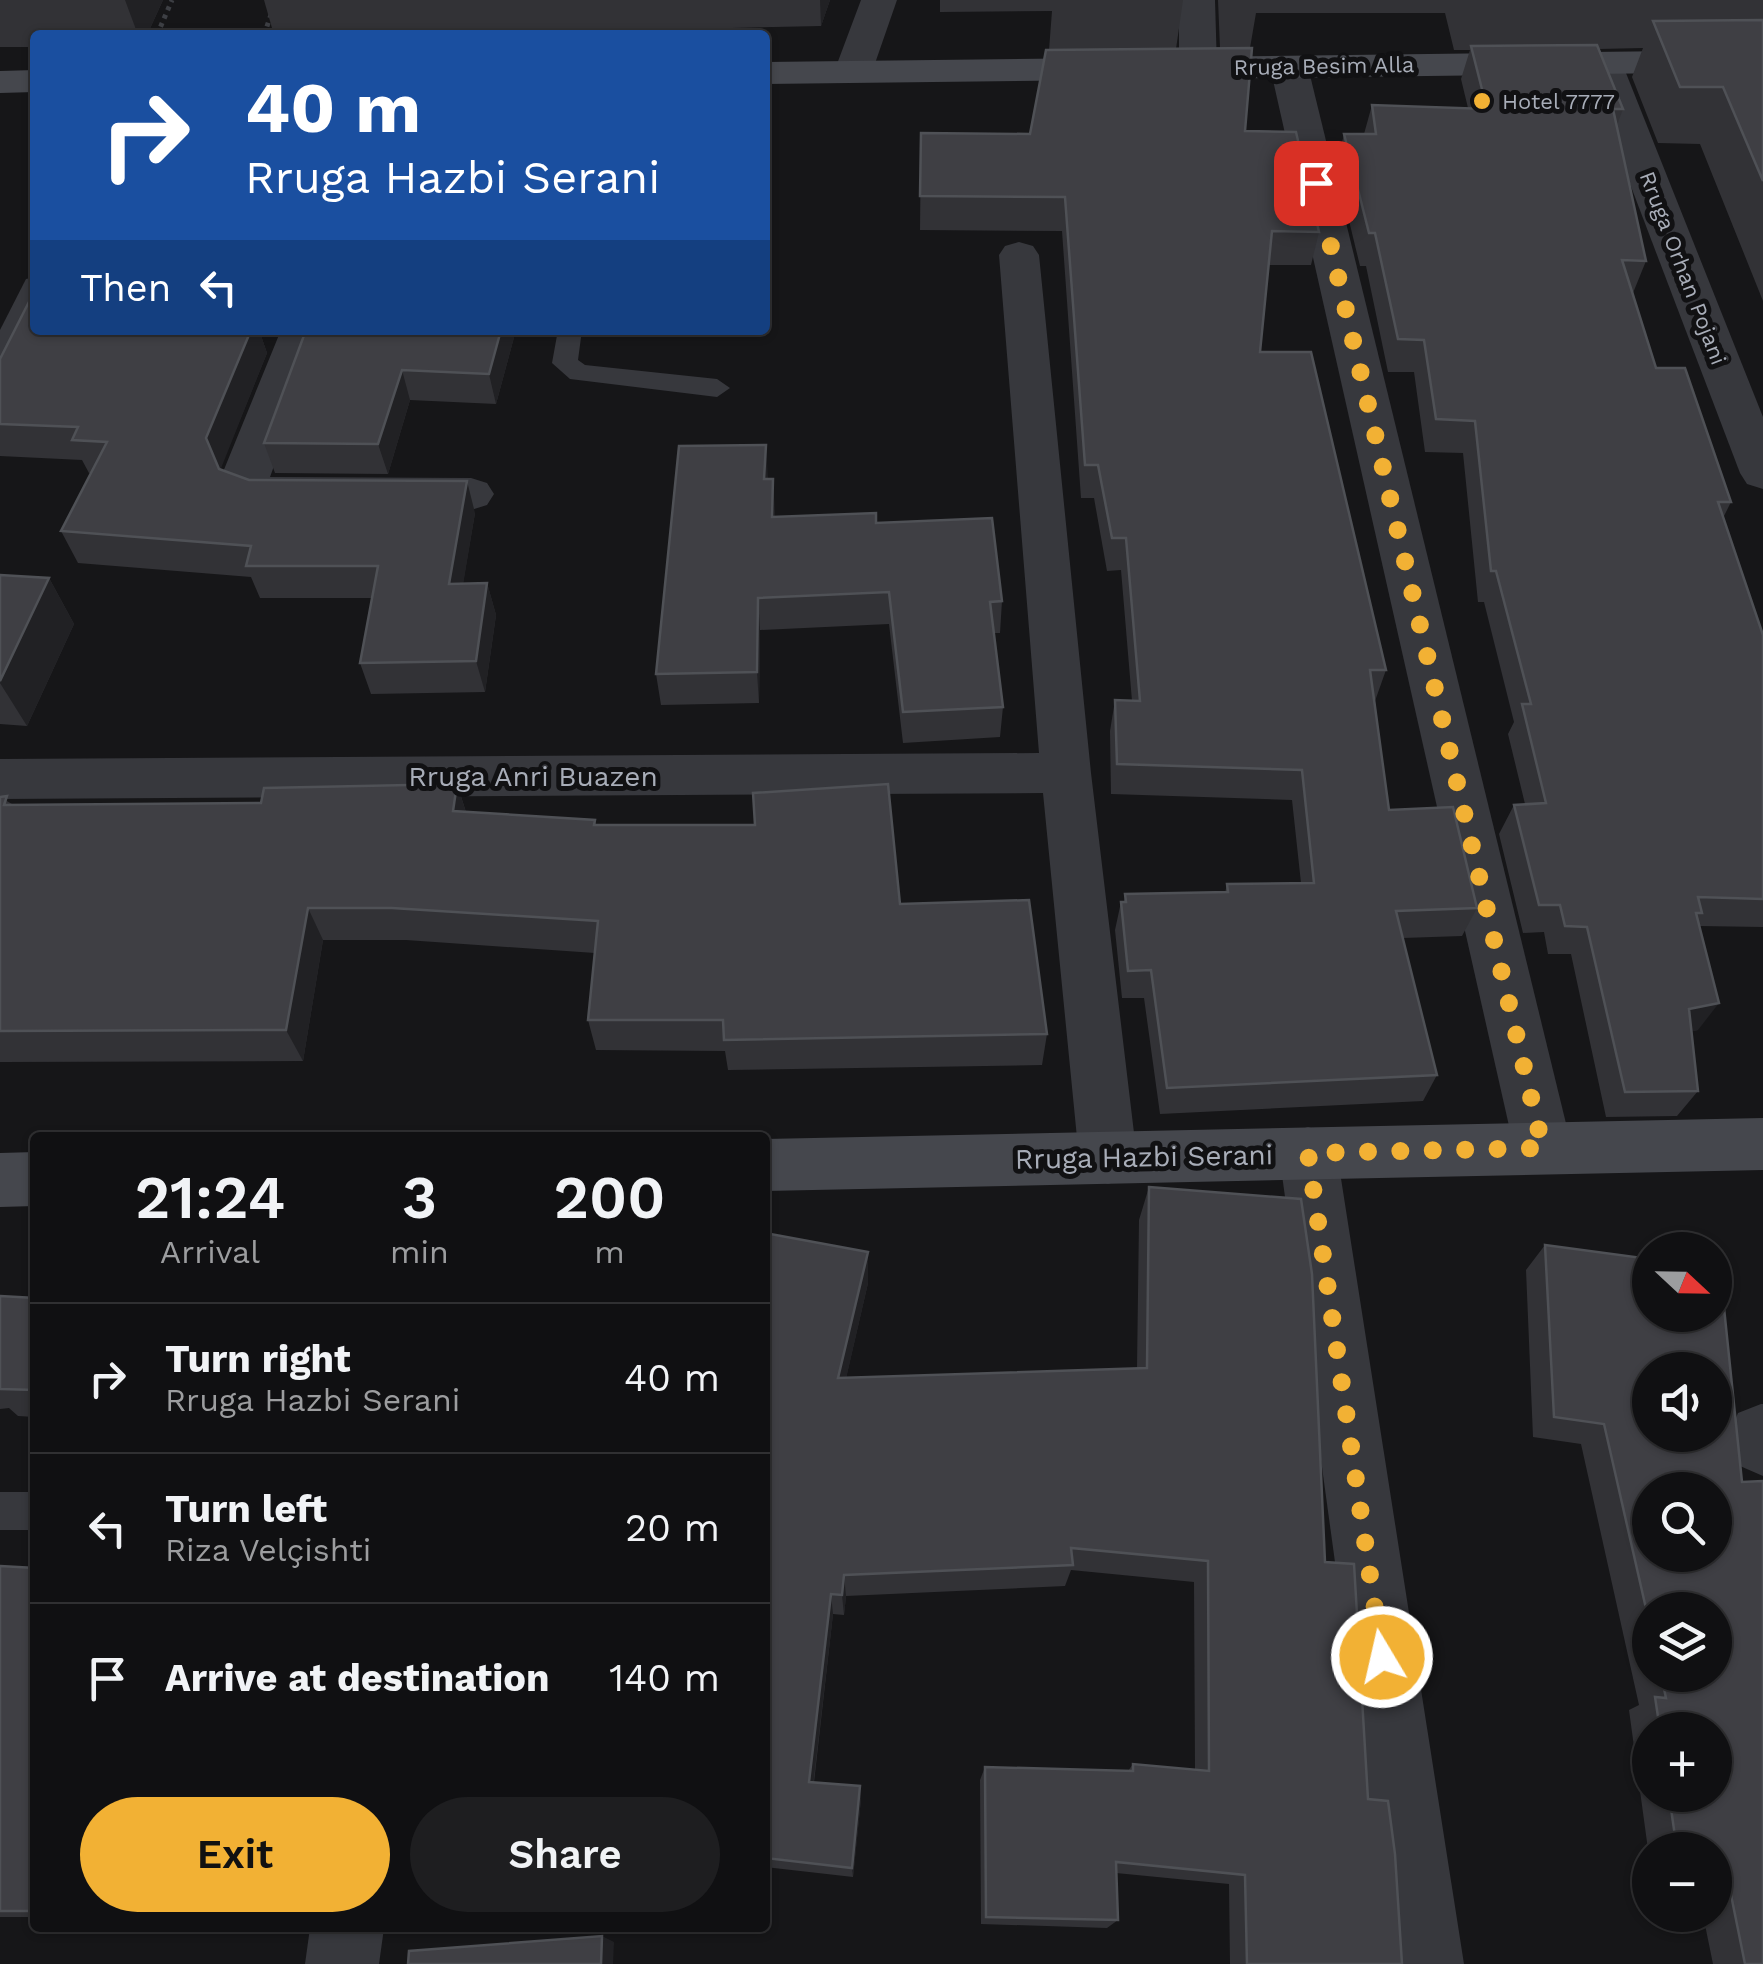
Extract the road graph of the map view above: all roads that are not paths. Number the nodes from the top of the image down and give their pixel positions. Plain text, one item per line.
1 (879, 0) edge
2 (1197, 0) edge
3 (1763, 62) edge
4 (1603, 63) junction
5 (1289, 67) junction
6 (1198, 68) junction
7 (853, 72) junction
8 (770, 73) edge
9 (30, 81) edge
10 (0, 82) edge
11 (1020, 256) dead end
12 (30, 296) edge
13 (300, 335) edge
14 (569, 335) edge
15 (0, 355) edge
16 (717, 388) dead end
17 (1763, 473) edge
18 (471, 494) edge
19 (1066, 773) junction
20 (0, 779) edge
21 (1763, 1144) edge
22 (1543, 1148) junction
23 (1308, 1153) junction
24 (1108, 1158) junction
25 (770, 1164) edge
26 (30, 1179) edge
27 (0, 1180) edge
28 (30, 1511) edge
29 (0, 1512) edge
30 (346, 1932) edge
31 (342, 1964) edge
32 (1428, 1964) edge

1 - 7 street
2 - 6 street
3 - 4 street, Rruga Besim Alla
4 - 5 street, Rruga Besim Alla
4 - 17 street, Rruga Orhan Pojani
5 - 6 street, Rruga Besim Alla
5 - 22 street
6 - 7 street, Rruga Besim Alla
7 - 8 street, Rruga Besim Alla
9 - 10 street
11 - 19 street
12 - 15 lane
13 - 18 street
14 - 16 lane
19 - 20 street, Rruga Anri Buazen
19 - 24 street
21 - 22 street, Rruga Hazbi Serani
22 - 23 street, Rruga Hazbi Serani
23 - 24 street, Rruga Hazbi Serani
23 - 32 street
24 - 25 street, Rruga Hazbi Serani
26 - 27 street
28 - 29 lane
30 - 31 street

